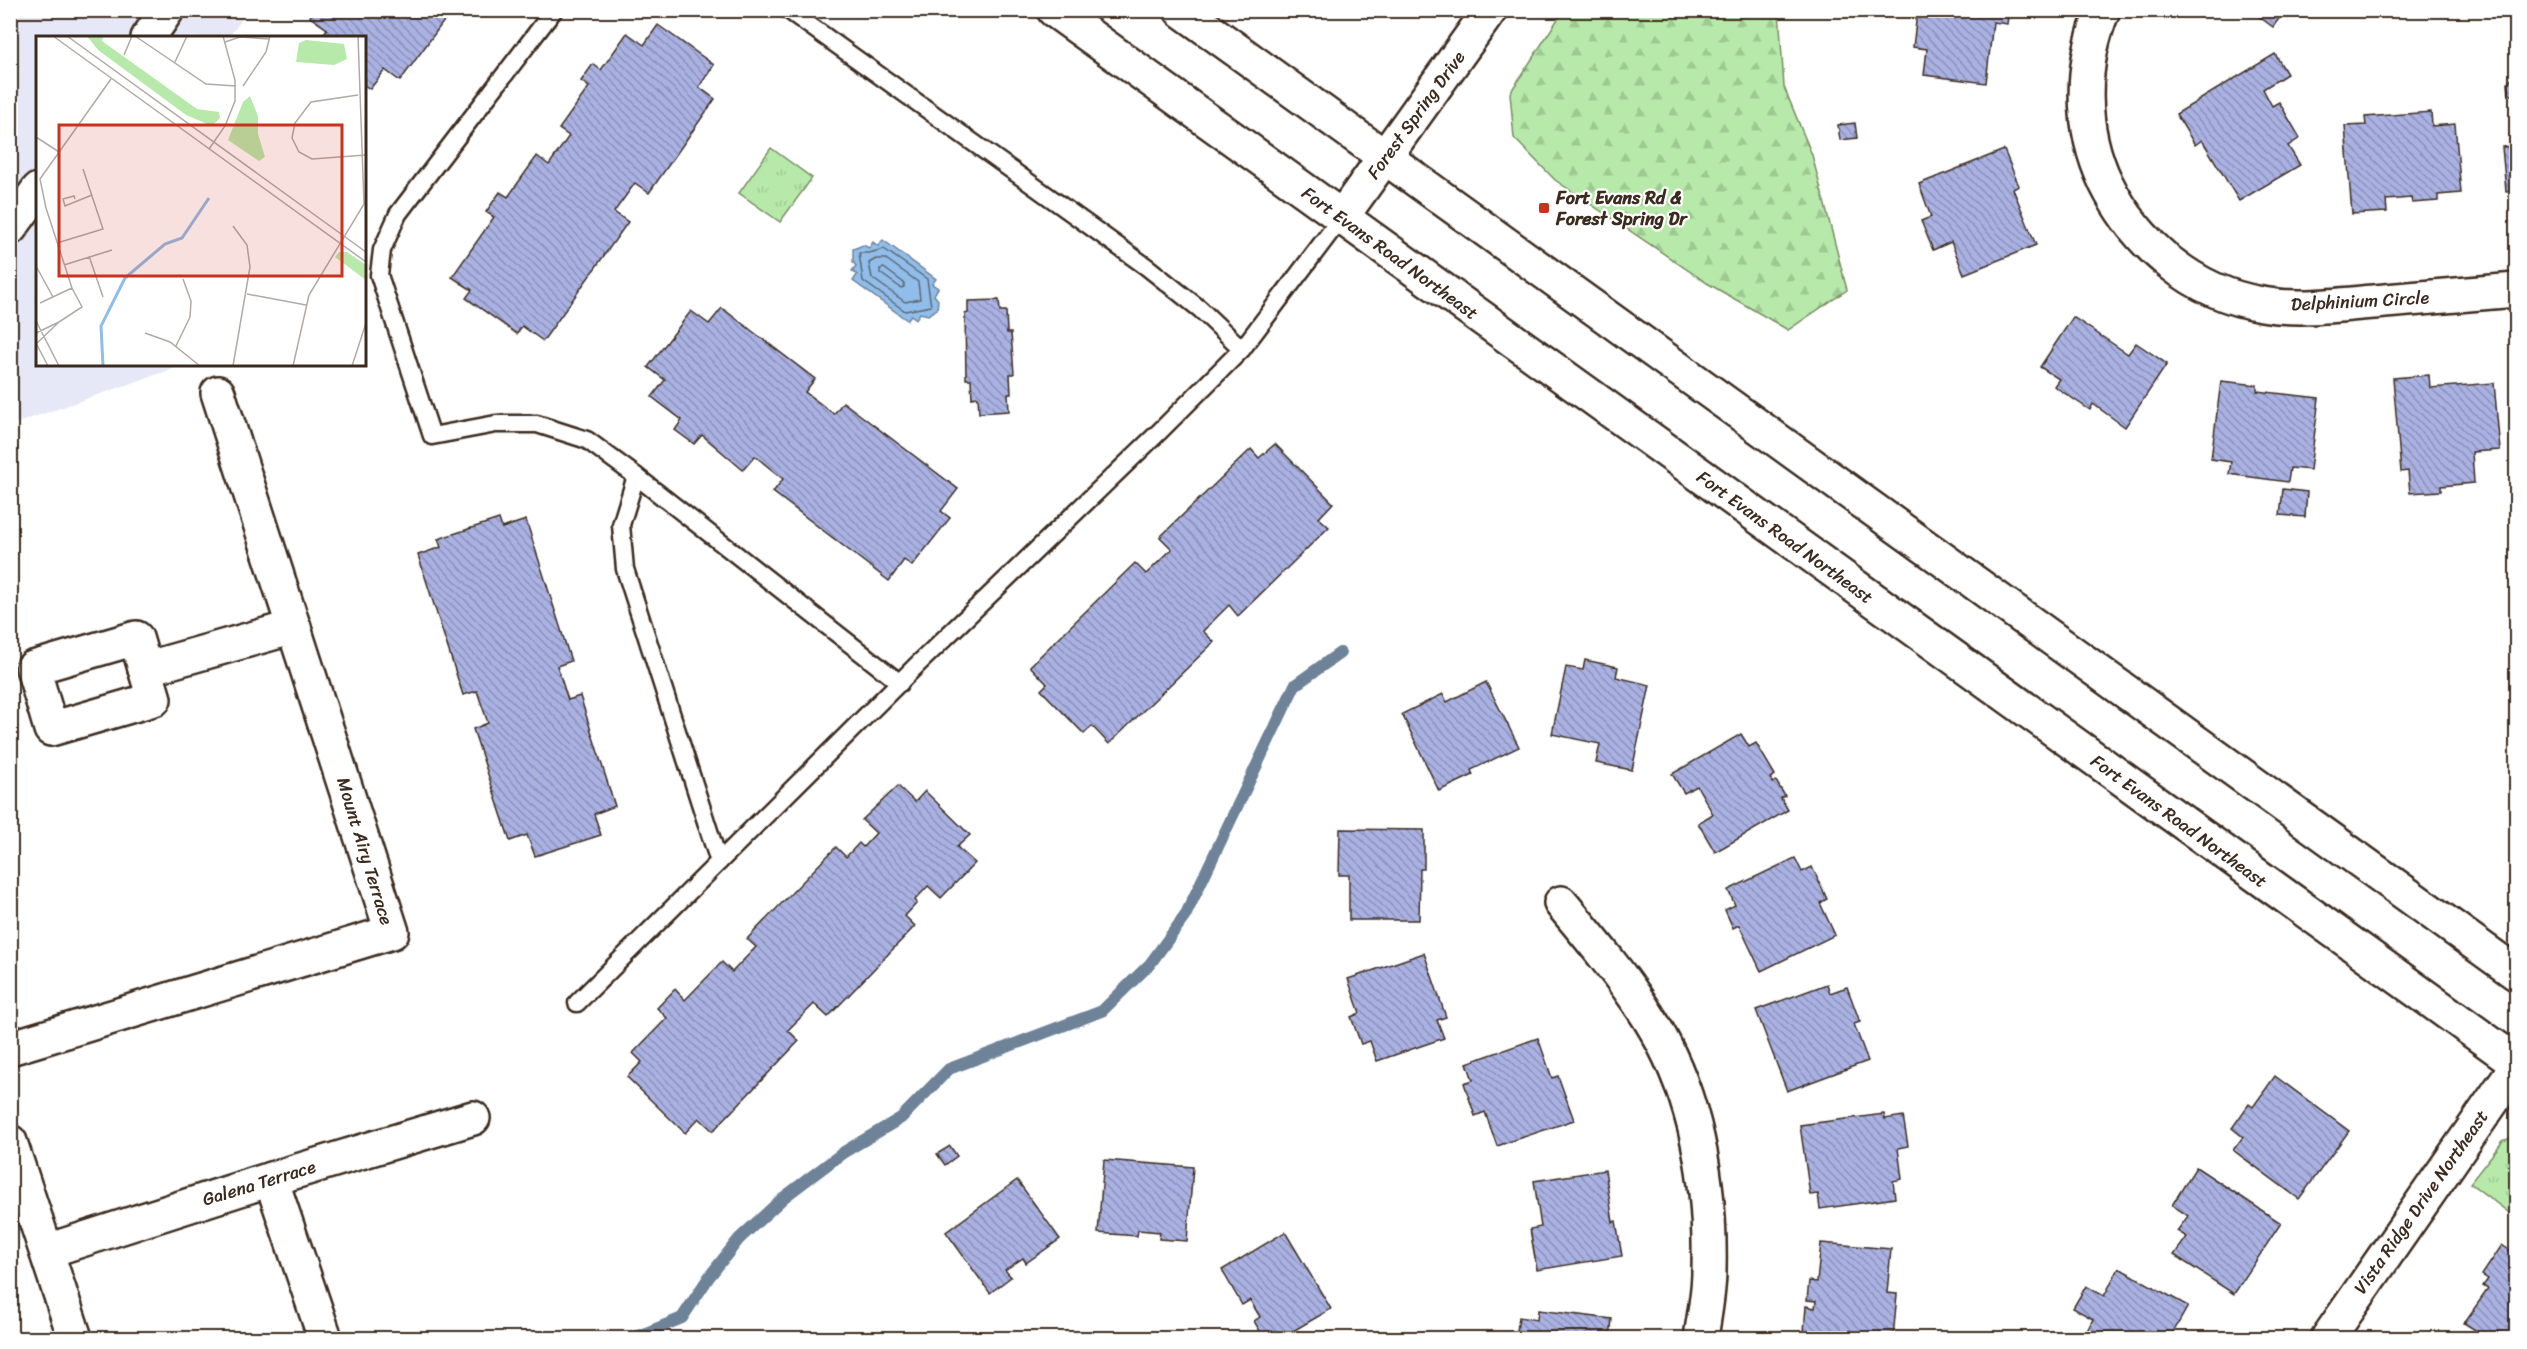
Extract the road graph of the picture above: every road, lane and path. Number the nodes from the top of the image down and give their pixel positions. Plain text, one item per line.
1 (167, 10) edge
2 (554, 10) edge
3 (788, 10) edge
4 (1054, 10) edge
5 (1181, 10) edge
6 (1490, 10) edge
7 (2103, 10) edge
8 (149, 36) edge
9 (1386, 158) junction
10 (36, 193) edge
11 (1341, 218) junction
12 (10, 228) edge
13 (2517, 290) edge
14 (1242, 349) junction
15 (218, 393) dead end
16 (636, 476) junction
17 (294, 627) junction
18 (145, 669) dead end
19 (900, 683) junction
20 (719, 862) junction
21 (1561, 903) dead end
22 (2517, 973) edge
23 (578, 1003) dead end
24 (10, 1048) edge
25 (2517, 1062) edge
26 (2517, 1067) edge
27 (473, 1118) dead end
28 (10, 1142) edge
29 (271, 1179) junction
30 (47, 1251) junction
31 (75, 1338) edge
32 (325, 1338) edge
33 (1701, 1338) edge
34 (2328, 1338) edge

1 - 8 street
2 - 16 lane
3 - 14 lane
4 - 11 street, Fort Evans Road Northeast
5 - 9 street
6 - 9 street, Forest Spring Drive
7 - 13 street, Delphinium Circle
9 - 11 street, Forest Spring Drive
9 - 22 street
10 - 12 street
11 - 14 lane
11 - 25 street, Fort Evans Road Northeast
14 - 19 lane
15 - 17 street, Mount Airy Terrace
16 - 19 lane
16 - 20 lane
17 - 18 street
17 - 24 street, Mount Airy Terrace
19 - 20 lane
20 - 23 lane
21 - 33 street
26 - 34 street, Vista Ridge Drive Northeast
27 - 29 street, Galena Terrace
28 - 30 street
29 - 30 street, Galena Terrace
29 - 32 street
30 - 31 street

